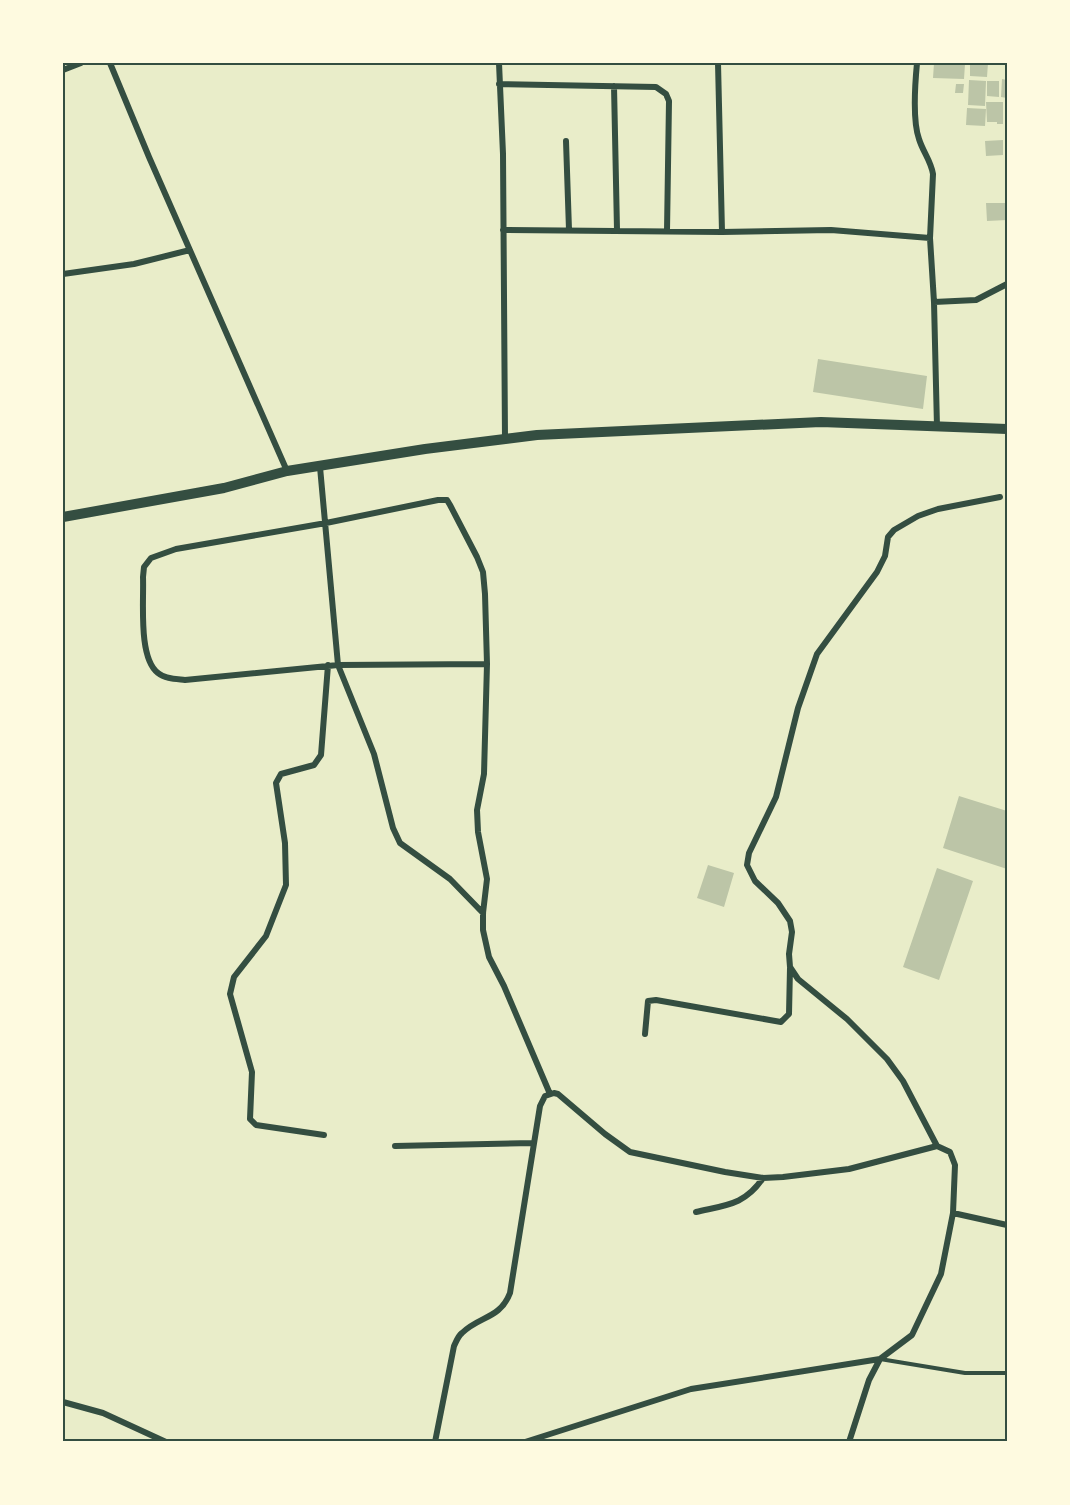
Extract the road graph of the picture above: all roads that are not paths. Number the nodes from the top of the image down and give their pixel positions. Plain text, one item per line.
1 (81, 63) edge
2 (110, 63) edge
3 (499, 63) edge
4 (718, 63) edge
5 (917, 63) edge
6 (63, 69) edge
7 (499, 84) junction
8 (614, 86) junction
9 (566, 141) dead end
10 (503, 230) junction
11 (569, 230) junction
12 (616, 230) junction
13 (667, 231) junction
14 (722, 232) junction
15 (930, 238) junction
16 (190, 250) junction
17 (63, 274) edge
18 (1007, 284) edge
19 (934, 302) junction
20 (937, 428) junction
21 (1007, 429) edge
22 (506, 439) junction
23 (320, 467) junction
24 (287, 471) junction
25 (1000, 497) dead end
26 (63, 517) edge
27 (326, 523) junction
28 (487, 664) junction
29 (328, 665) junction
30 (338, 665) junction
31 (483, 913) junction
32 (790, 967) junction
33 (645, 1034) dead end
34 (550, 1094) junction
35 (324, 1135) dead end
36 (533, 1143) junction
37 (395, 1146) dead end
38 (937, 1146) junction
39 (763, 1178) junction
40 (696, 1212) dead end
41 (953, 1213) junction
42 (1007, 1226) edge
43 (880, 1359) junction
44 (1007, 1373) edge
45 (63, 1402) edge
46 (166, 1442) edge
47 (435, 1442) edge
48 (525, 1442) edge
49 (849, 1442) edge

1 - 6 street
2 - 16 street
3 - 7 street
4 - 14 street
5 - 15 street
7 - 8 street
7 - 10 street
8 - 12 street
8 - 13 street
9 - 11 street
10 - 11 street
10 - 22 street
11 - 12 street
12 - 13 street
13 - 14 street
14 - 15 street
15 - 19 street
16 - 17 street
16 - 24 street
18 - 19 street
19 - 20 street
20 - 21 main road
20 - 22 main road
22 - 23 main road
23 - 24 main road
23 - 27 street
24 - 26 main road
25 - 32 street
27 - 28 street
27 - 29 street
27 - 30 street
28 - 30 street
28 - 31 street
29 - 30 street
29 - 35 street
30 - 31 street
31 - 34 street
32 - 33 street
32 - 38 street
34 - 36 street
34 - 39 street
36 - 37 street
36 - 47 street
38 - 39 street
38 - 41 street
39 - 40 street
41 - 42 street
41 - 43 street
43 - 44 lane
43 - 48 street
43 - 49 street
45 - 46 street

